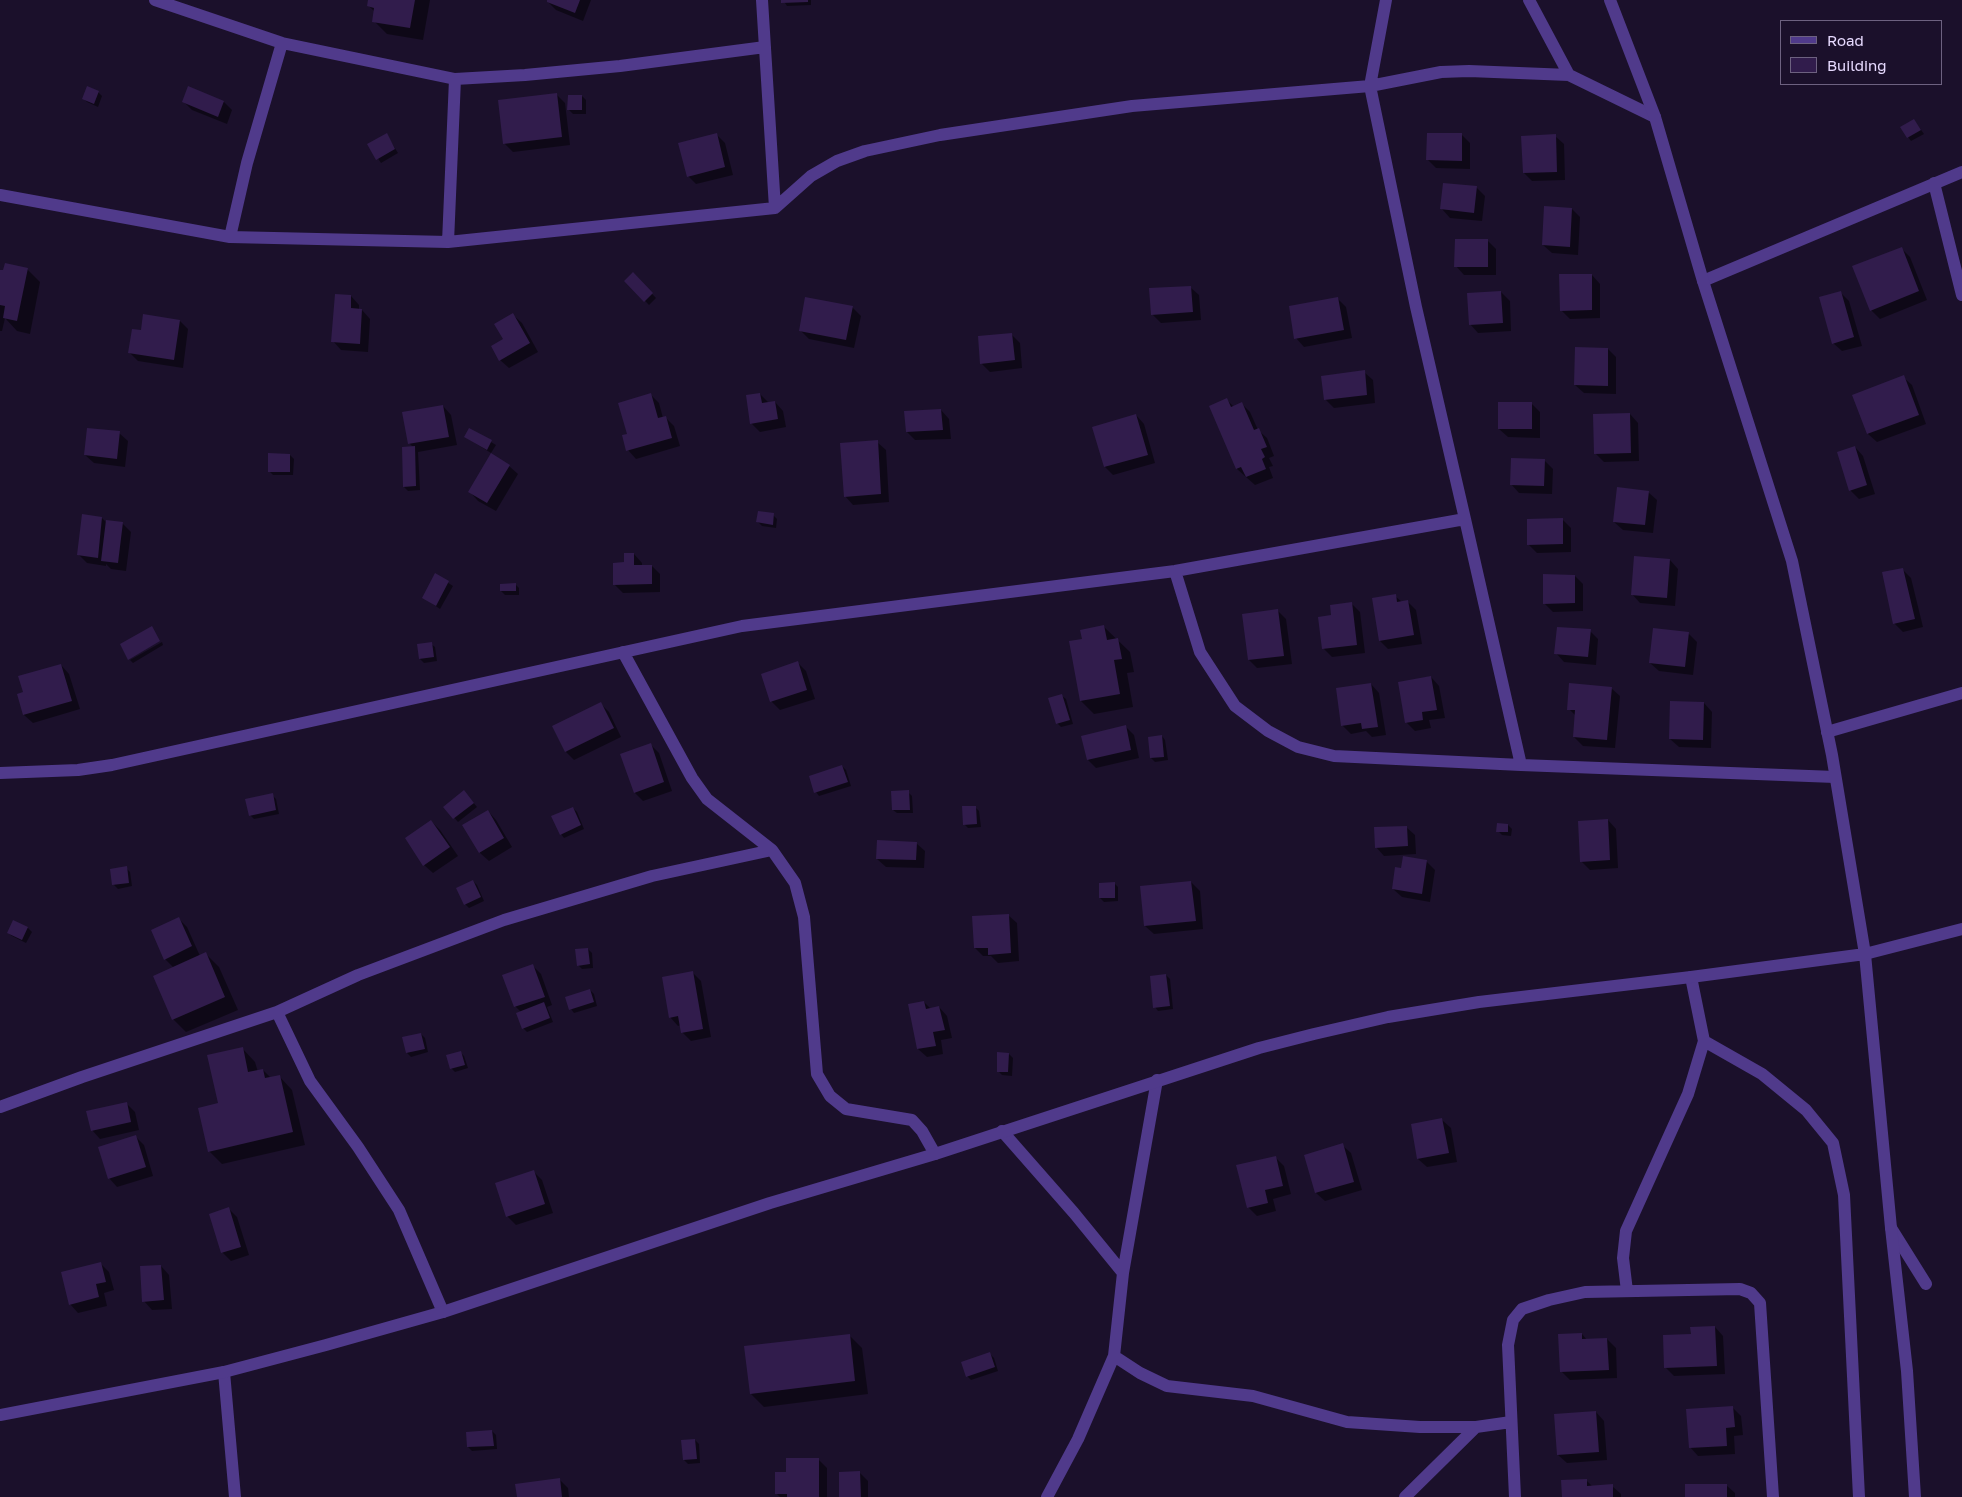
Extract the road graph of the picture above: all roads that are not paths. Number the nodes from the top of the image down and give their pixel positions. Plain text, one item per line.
1 (155, 0) edge
2 (762, 0) edge
3 (1386, 0) edge
4 (1529, 0) edge
5 (1610, 0) edge
6 (282, 43) junction
7 (765, 46) junction
8 (1569, 75) junction
9 (455, 79) junction
10 (1370, 86) junction
11 (1655, 117) junction
12 (1962, 172) edge
13 (1934, 183) junction
14 (0, 195) edge
15 (775, 208) junction
16 (230, 237) junction
17 (448, 242) junction
18 (1703, 281) junction
19 (1962, 295) edge
20 (1466, 519) junction
21 (1175, 571) junction
22 (623, 652) junction
23 (1962, 692) edge
24 (1827, 732) junction
25 (1521, 765) junction
26 (0, 772) edge
27 (1835, 776) junction
28 (772, 850) junction
29 (1962, 929) edge
30 (1865, 954) junction
31 (1691, 978) junction
32 (278, 1012) junction
33 (1704, 1041) junction
34 (1157, 1080) junction
35 (0, 1107) edge
36 (1002, 1131) junction
37 (934, 1154) junction
38 (1891, 1228) junction
39 (1123, 1273) junction
40 (1926, 1284) dead end
41 (1627, 1291) junction
42 (443, 1312) junction
43 (1114, 1356) junction
44 (224, 1372) junction
45 (0, 1415) edge
46 (1511, 1422) junction
47 (1476, 1427) junction
48 (235, 1497) edge
49 (1047, 1497) edge
50 (1405, 1497) edge
51 (1515, 1497) edge
52 (1773, 1497) edge
53 (1858, 1497) edge
54 (1915, 1497) edge

1 - 6 street
2 - 7 street
3 - 10 street
4 - 8 street
5 - 11 street
6 - 9 street
6 - 16 street
7 - 9 street
7 - 15 street
8 - 10 street
8 - 11 street
9 - 17 street
10 - 15 street
10 - 20 street
11 - 18 street
12 - 13 street
13 - 18 street
13 - 19 street
14 - 16 street
15 - 17 street
16 - 17 street
18 - 24 street
20 - 21 street
20 - 25 street
21 - 22 street
21 - 25 street
22 - 26 street
22 - 28 street
23 - 24 street
24 - 27 street
25 - 27 street
27 - 30 street
28 - 32 street
28 - 37 street
29 - 30 street
30 - 31 street
30 - 38 street
31 - 33 street
31 - 34 street
32 - 35 street
32 - 42 street
33 - 41 street
33 - 53 street
34 - 36 street
34 - 39 street
36 - 37 street
36 - 39 street
37 - 42 street
38 - 40 street
38 - 54 street
39 - 43 street
41 - 46 street
41 - 52 street
42 - 44 street
43 - 47 street
43 - 49 street
44 - 45 street
44 - 48 street
46 - 47 street
46 - 51 street
47 - 50 street

